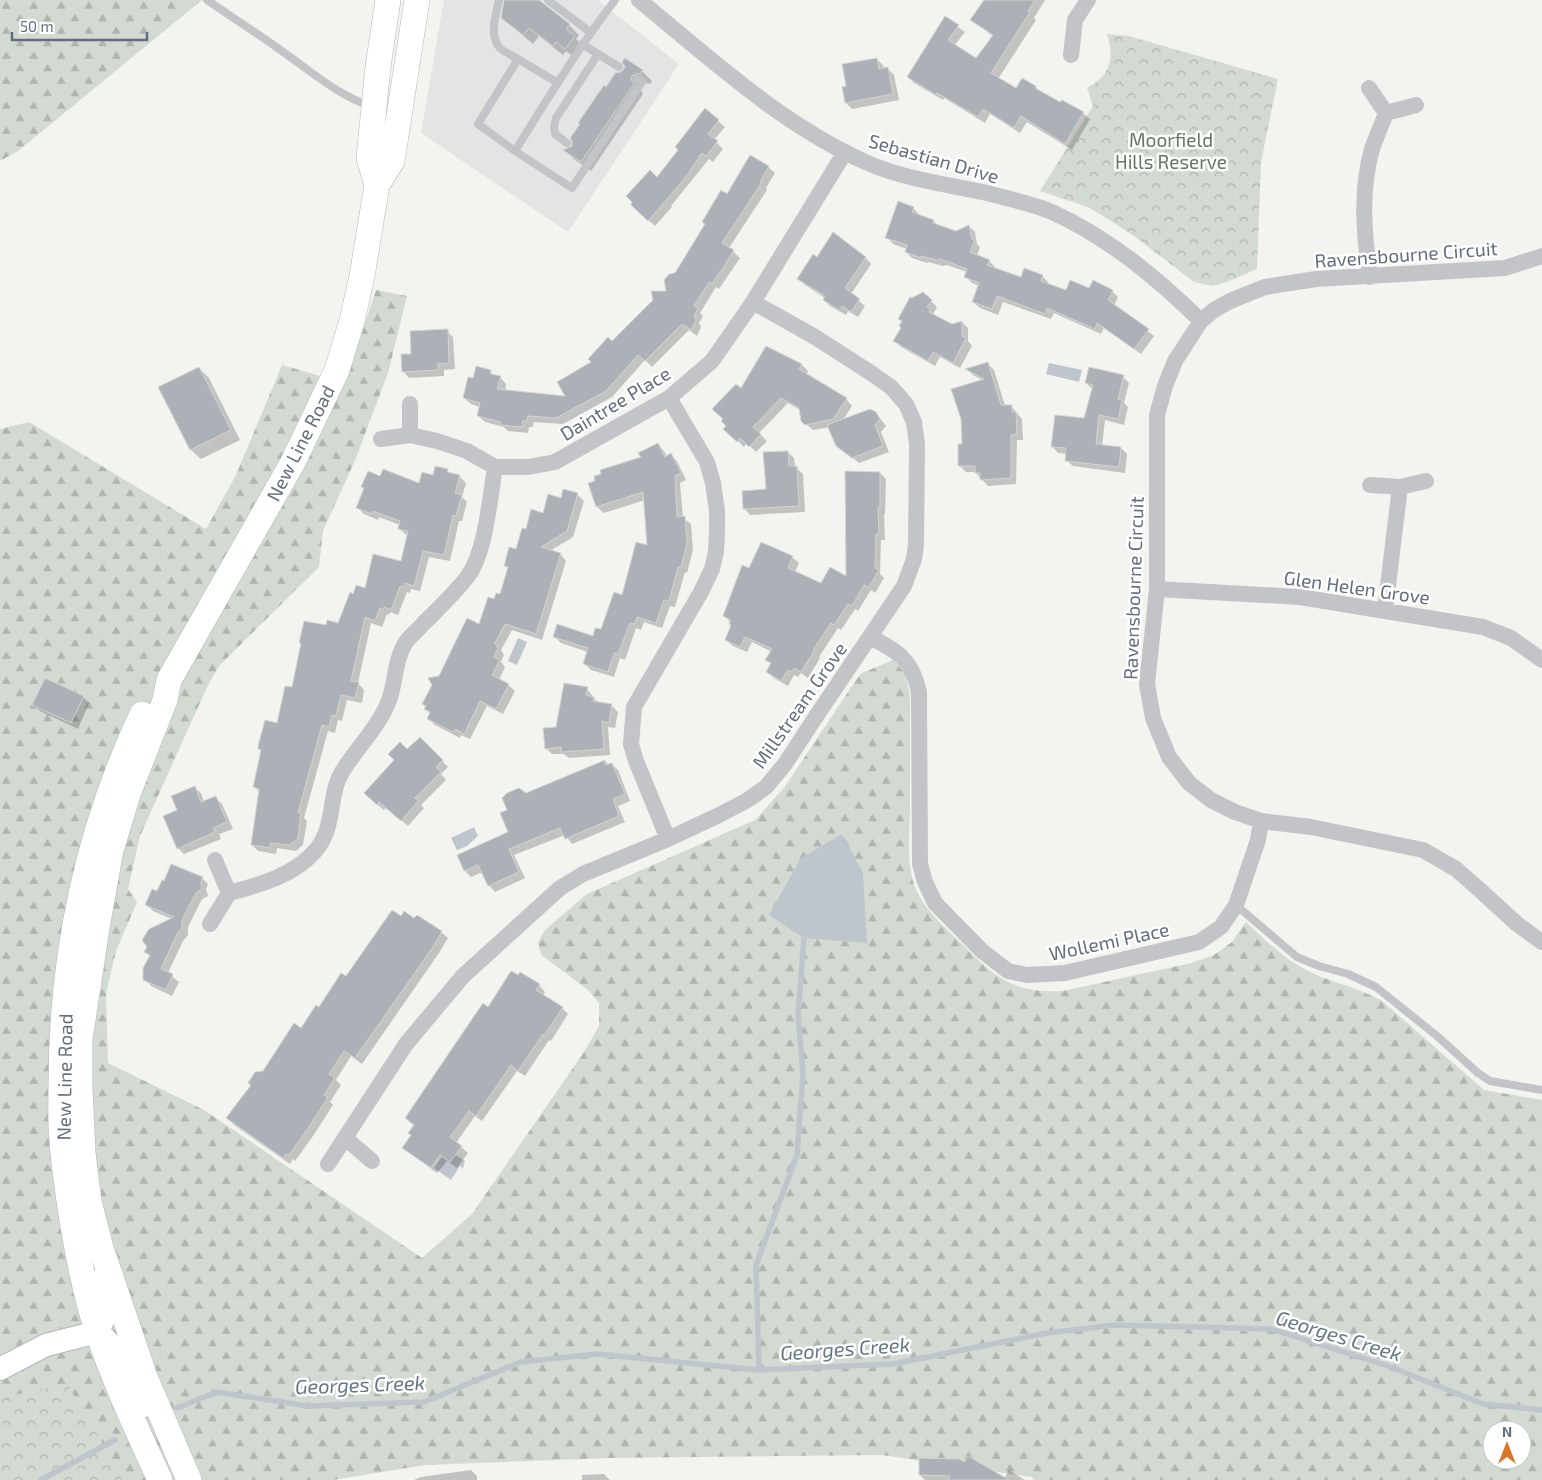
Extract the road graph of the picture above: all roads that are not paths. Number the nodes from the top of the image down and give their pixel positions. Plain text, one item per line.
1 (206, 0) edge
2 (388, 0) edge
3 (417, 0) edge
4 (499, 0) edge
5 (548, 0) edge
6 (614, 0) edge
7 (639, 0) edge
8 (1088, 0) edge
9 (590, 32) junction
10 (582, 44) junction
11 (598, 54) junction
12 (1071, 55) dead end
13 (518, 59) junction
14 (619, 67) dead end
15 (637, 79) dead end
16 (558, 83) junction
17 (1369, 88) dead end
18 (1416, 105) dead end
19 (374, 107) junction
20 (1386, 112) junction
21 (567, 143) dead end
22 (515, 151) junction
23 (845, 152) junction
24 (377, 185) junction
25 (1542, 256) edge
26 (1370, 277) junction
27 (753, 302) junction
28 (1201, 321) junction
29 (669, 398) junction
30 (410, 404) dead end
31 (410, 435) junction
32 (381, 439) dead end
33 (495, 466) junction
34 (1426, 481) dead end
35 (1370, 485) dead end
36 (1400, 487) junction
37 (1157, 589) junction
38 (1385, 610) junction
39 (870, 637) junction
40 (1542, 660) edge
41 (169, 680) junction
42 (1261, 821) junction
43 (668, 839) junction
44 (215, 860) dead end
45 (229, 893) junction
46 (1236, 906) junction
47 (210, 924) dead end
48 (1542, 942) edge
49 (1542, 1090) edge
50 (345, 1138) junction
51 (372, 1161) dead end
52 (328, 1164) dead end
53 (101, 1248) junction
54 (97, 1332) junction
55 (0, 1369) edge
56 (160, 1480) edge
57 (177, 1480) edge
58 (189, 1480) edge

1 - 19 lane
2 - 19 main road, New Line Road
3 - 24 main road, New Line Road
4 - 13 lane
5 - 9 lane
6 - 9 lane
7 - 23 street, Sebastian Drive
8 - 12 street
9 - 10 lane
10 - 11 lane
10 - 16 lane
11 - 14 lane
11 - 21 lane
13 - 16 lane
13 - 22 lane
15 - 22 lane
16 - 22 lane
17 - 20 street
18 - 20 street
19 - 24 main road, New Line Road
20 - 26 street
23 - 27 street, Daintree Place
23 - 28 street, Sebastian Drive
24 - 41 main road, New Line Road
25 - 26 street, Ravensbourne Circuit
26 - 28 street, Ravensbourne Circuit
27 - 29 street, Daintree Place
27 - 39 street, Millstream Grove
28 - 37 street, Ravensbourne Circuit
29 - 33 street, Daintree Place
29 - 43 street
30 - 31 street
31 - 32 street, Daintree Place
31 - 33 street, Daintree Place
33 - 45 street
34 - 36 street
35 - 36 street
36 - 38 street
37 - 38 street, Glen Helen Grove
37 - 42 street, Ravensbourne Circuit
38 - 40 street, Glen Helen Grove
39 - 43 street, Millstream Grove
39 - 46 street, Wollemi Place
41 - 53 main road, New Line Road
41 - 54 main road, New Line Road
42 - 46 street, Wollemi Place
42 - 48 street, Ravensbourne Circuit
43 - 50 street, Millstream Grove
44 - 45 street
45 - 47 street
46 - 49 lane
50 - 51 street
50 - 52 street, Millstream Grove
53 - 54 main road
53 - 58 main road, New Line Road
54 - 55 main road
54 - 56 main road, New Line Road
54 - 57 main road

